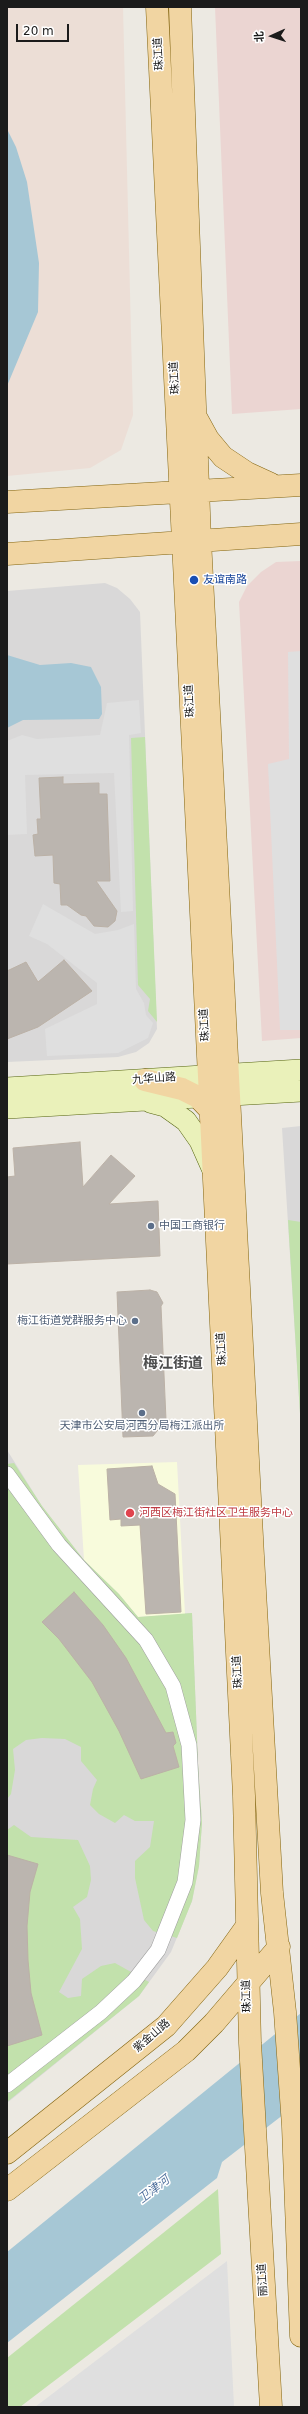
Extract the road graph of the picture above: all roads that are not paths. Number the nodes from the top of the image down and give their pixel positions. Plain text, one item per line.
1 (157, 7) edge
2 (180, 7) edge
3 (196, 416) junction
4 (301, 485) edge
5 (276, 486) junction
6 (189, 490) junction
7 (7, 502) edge
8 (301, 534) edge
9 (192, 540) junction
10 (7, 554) edge
11 (301, 1070) edge
12 (7, 1088) edge
13 (146, 1090) junction
14 (214, 1091) junction
15 (301, 1091) edge
16 (7, 1108) edge
17 (213, 1173) junction
18 (9, 1482) edge
19 (272, 1893) junction
20 (246, 1929) junction
21 (279, 1947) junction
22 (247, 1984) junction
23 (8, 2082) edge
24 (7, 2153) edge
25 (256, 2153) joint
26 (7, 2190) edge
27 (301, 2336) edge
28 (272, 2401) edge

1 - 6 main road, 珠江道
2 - 3 main road, 珠江道
3 - 5 main road
3 - 6 main road, 珠江道
4 - 5 main road
5 - 6 main road
6 - 7 main road
6 - 9 main road, 珠江道
8 - 9 main road
9 - 10 main road
9 - 14 main road, 珠江道
11 - 14 street
12 - 13 street, 九华山路
13 - 14 main road
13 - 16 street, 九华山路
13 - 17 street
14 - 15 street
14 - 17 main road, 珠江道
14 - 19 main road, 珠江道
17 - 20 main road, 珠江道
18 - 23 street
19 - 20 main road, 紫金山路
19 - 21 main road, 珠江道
20 - 22 main road, 珠江道
20 - 24 main road, 紫金山路
21 - 22 main road
21 - 27 main road, 珠江道
22 - 25 main road, 珠江道
22 - 26 main road
25 - 28 main road, 丽江道

